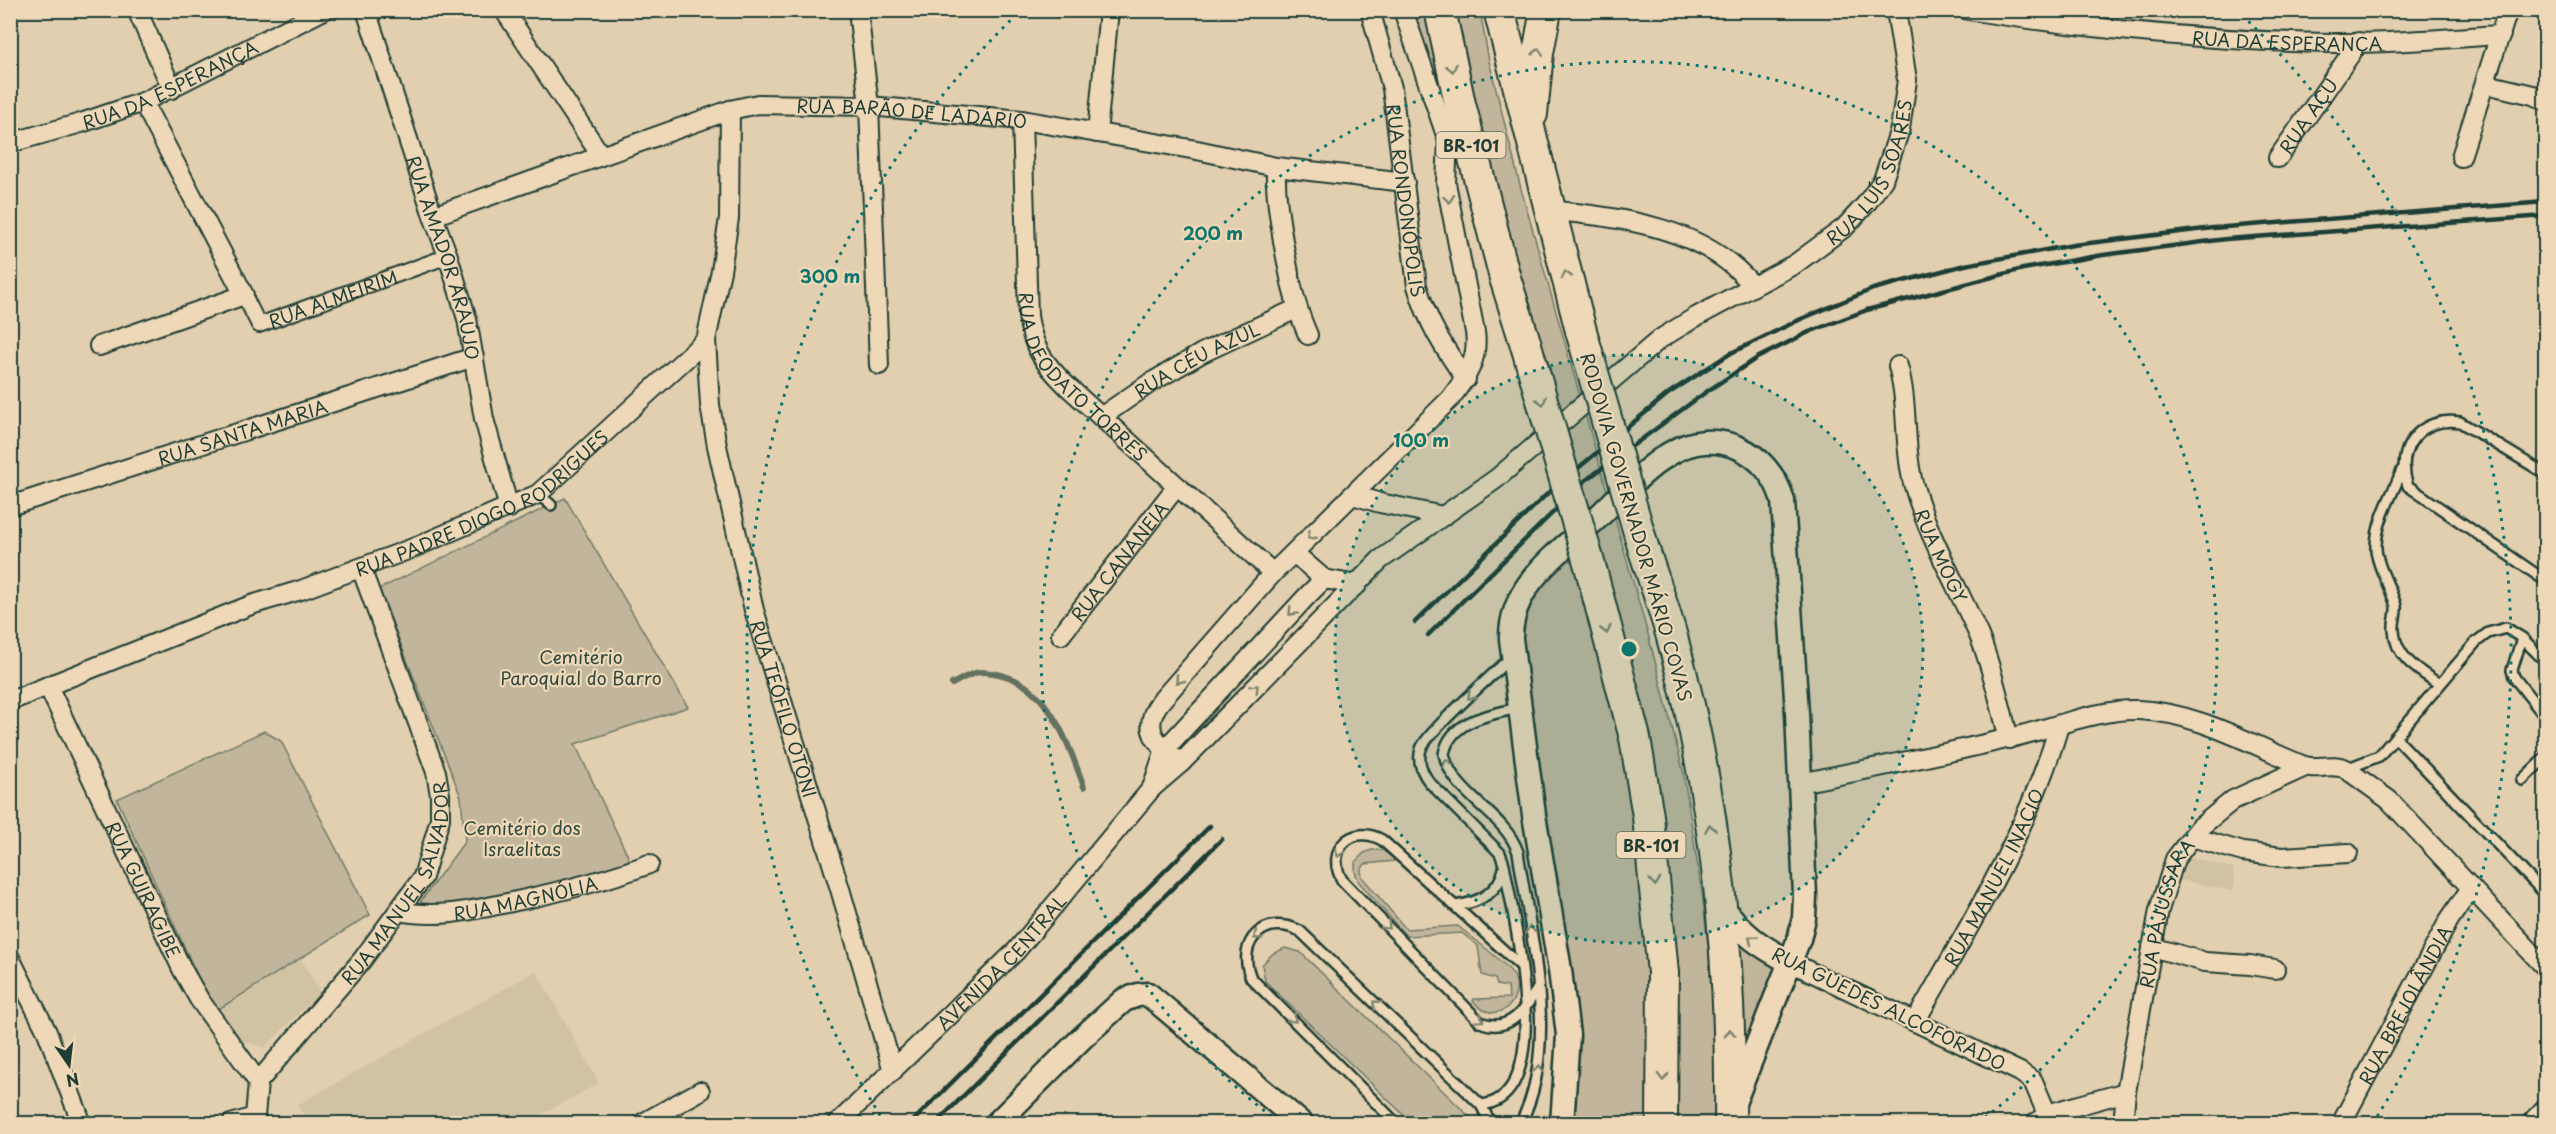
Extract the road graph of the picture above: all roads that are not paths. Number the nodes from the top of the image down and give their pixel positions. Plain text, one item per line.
1 (137, 10) edge
2 (324, 10) edge
3 (366, 10) edge
4 (504, 10) edge
5 (858, 10) edge
6 (1109, 10) edge
7 (1370, 10) edge
8 (1403, 10) edge
9 (1440, 10) edge
10 (1499, 10) edge
11 (1546, 10) edge
12 (1896, 10) edge
13 (1968, 10) edge
14 (2508, 10) edge
15 (2500, 35) junction
16 (2359, 42) junction
17 (2486, 84) junction
18 (172, 89) junction
19 (2546, 101) edge
20 (143, 102) junction
21 (869, 106) junction
22 (730, 110) junction
23 (1022, 120) junction
24 (1530, 132) junction
25 (1097, 133) junction
26 (1448, 141) junction
27 (10, 143) edge
28 (600, 154) junction
29 (2461, 157) dead end
30 (2278, 158) dead end
31 (1276, 167) junction
32 (1405, 182) junction
33 (1549, 210) junction
34 (433, 216) junction
35 (448, 256) junction
36 (1505, 278) junction
37 (1753, 286) junction
38 (244, 295) junction
39 (1296, 309) junction
40 (1308, 335) dead end
41 (706, 340) junction
42 (99, 346) dead end
43 (474, 357) junction
44 (879, 365) dead end
45 (1898, 366) dead end
46 (1466, 379) junction
47 (1101, 417) junction
48 (2402, 470) junction
49 (2546, 474) edge
50 (1177, 486) junction
51 (1353, 495) junction
52 (10, 506) edge
53 (510, 508) junction
54 (1443, 516) junction
55 (1294, 553) junction
56 (361, 568) junction
57 (1273, 573) junction
58 (1324, 579) junction
59 (2546, 581) edge
60 (1357, 585) junction
61 (1061, 635) dead end
62 (2522, 638) junction
63 (1513, 655) junction
64 (2546, 662) edge
65 (2439, 684) junction
66 (48, 686) junction
67 (10, 700) edge
68 (1519, 708) junction
69 (2546, 718) edge
70 (2059, 726) junction
71 (2395, 737) junction
72 (2009, 739) junction
73 (1165, 749) junction
74 (2546, 757) edge
75 (1181, 763) junction
76 (2305, 767) junction
77 (2346, 769) junction
78 (2522, 780) dead end
79 (1800, 783) junction
80 (1152, 788) junction
81 (2192, 837) junction
82 (2348, 853) dead end
83 (649, 864) dead end
84 (1504, 864) junction
85 (2471, 888) junction
86 (2546, 895) edge
87 (1455, 906) junction
88 (1723, 907) junction
89 (399, 911) junction
90 (2152, 947) junction
91 (10, 958) edge
92 (1790, 962) junction
93 (1521, 966) junction
94 (2546, 968) edge
95 (2275, 969) dead end
96 (1538, 988) junction
97 (1525, 1009) junction
98 (1915, 1022) junction
99 (893, 1071) junction
100 (258, 1082) junction
101 (700, 1091) dead end
102 (2126, 1092) junction
103 (1481, 1105) junction
104 (2546, 1108) edge
105 (1730, 1118) edge
106 (2041, 1119) edge
107 (259, 1120) edge
108 (82, 1124) edge
109 (231, 1124) edge
110 (641, 1124) edge
111 (837, 1124) edge
112 (996, 1124) edge
113 (1302, 1124) edge
114 (1397, 1124) edge
115 (1491, 1124) edge
116 (1520, 1124) edge
117 (1562, 1124) edge
118 (1662, 1124) edge
119 (2123, 1124) edge
120 (2341, 1124) edge
121 (2531, 1124) edge

1 - 18 street
2 - 18 street, RUA DA ESPERANÇA
3 - 34 street, RUA AMADOR ARAÚJO
4 - 28 street
5 - 21 street
6 - 25 street
7 - 32 street, RUA RONDONÓPOLIS
8 - 26 street
9 -> 36 highway, BR-101
10 - 24 highway, RODOVIA GOVERNADOR MÁRIO COVAS / BR-101
24 -> 11 highway
12 - 37 street, RUA LUÍS SOARES
13 - 16 street, RUA DA ESPERANÇA
14 - 15 street
15 - 16 street, RUA DA ESPERANÇA
15 - 17 street
16 - 30 street, RUA AÇU
17 - 19 street
17 - 29 street
18 - 20 street, RUA DA ESPERANÇA
20 - 27 street, RUA DA ESPERANÇA
20 - 38 street
21 - 22 street, RUA BARÃO DE LADÁRIO
21 - 23 street, RUA BARÃO DE LADÁRIO
21 - 44 street
22 - 28 street, RUA BARÃO DE LADÁRIO
22 - 41 street
23 - 25 street, RUA BARÃO DE LADÁRIO
23 - 47 street, RUA DEODATO TORRES
24 - 33 highway, RODOVIA GOVERNADOR MÁRIO COVAS / BR-101
25 - 31 street, RUA BARÃO DE LADÁRIO
26 - 36 highway
26 -> 46 street
28 - 34 street, RUA BARÃO DE LADÁRIO
31 - 32 street, RUA BARÃO DE LADÁRIO
31 - 39 street
32 - 46 street, RUA RONDONÓPOLIS
33 - 37 street
88 -> 33 highway, RODOVIA GOVERNADOR MÁRIO COVAS / BR-101, bridge
34 - 35 street, RUA AMADOR ARAÚJO
35 - 38 street, RUA ALMEIRIM
35 - 43 street, RUA AMADOR ARAÚJO
36 -> 118 highway, BR-101, bridge
37 - 54 street, AVENIDA CENTRAL
38 - 42 street, RUA ALMEIRIM
39 - 40 street
39 - 47 street, RUA CÉU AZUL
41 - 53 street, RUA PADRE DIOGO RODRIGUES
41 - 99 street, RUA TEÓFILO OTONI
43 - 52 street, RUA SANTA MARIA
43 - 53 street, RUA AMADOR ARAÚJO
45 - 72 street, RUA MOGY
46 - 51 street
47 - 50 street, RUA DEODATO TORRES
48 - 49 lane
48 - 59 lane
48 - 65 lane
50 - 57 street, RUA DEODATO TORRES
50 - 61 street, RUA CANANEIA
51 - 54 street
51 -> 55 street
53 - 56 street, RUA PADRE DIOGO RODRIGUES
54 - 60 street, AVENIDA CENTRAL
55 - 57 street
55 - 58 street
56 - 66 street, RUA PADRE DIOGO RODRIGUES
56 - 89 street, RUA MANUEL SALVADOR
57 -> 73 street
58 - 60 street
58 -> 73 street, AVENIDA CENTRAL
75 -> 60 street, AVENIDA CENTRAL
62 - 64 lane
62 - 65 lane
62 - 69 lane
63 - 68 street
63 - 79 street
63 -> 84 lane
65 - 71 lane
66 - 67 street, RUA PADRE DIOGO RODRIGUES
66 - 100 street, RUA GUIRAGIBE
96 -> 68 lane
68 - 117 street
70 - 72 street
70 - 76 street
70 - 98 street, RUA MANUEL INÁCIO
71 - 77 lane
71 - 86 lane
72 - 79 street
73 - 75 street
73 - 80 street, AVENIDA CENTRAL
74 - 78 lane
75 - 80 street, AVENIDA CENTRAL
76 - 77 street
76 - 81 street, RUA PAJUSSARA
77 - 85 street
79 - 92 street
80 - 99 street, AVENIDA CENTRAL
81 - 82 street
81 - 90 street, RUA PAJUSSARA
83 - 89 street, RUA MAGNÓLIA
84 - 87 lane
84 - 93 lane
85 - 94 street
85 - 120 street, RUA BREJOLÂNDIA
87 - 93 lane
87 -> 97 lane
92 -> 88 street, RUA GUEDES ALCOFORADO
105 -> 88 highway, RODOVIA GOVERNADOR MÁRIO COVAS / BR-101
89 - 100 street, RUA MANUEL SALVADOR
90 - 95 street
90 - 102 street, RUA PAJUSSARA
91 - 108 street
92 - 98 street, RUA GUEDES ALCOFORADO
92 - 105 street
93 - 97 lane
96 - 97 lane
116 -> 96 lane
97 - 103 lane
98 - 106 street, RUA GUEDES ALCOFORADO
99 - 111 street, AVENIDA CENTRAL
100 - 107 street
101 - 110 street
102 - 106 street
102 - 119 street, RUA PAJUSSARA
103 -> 114 lane
103 - 115 lane
104 - 121 street
107 - 109 street
112 - 113 street

